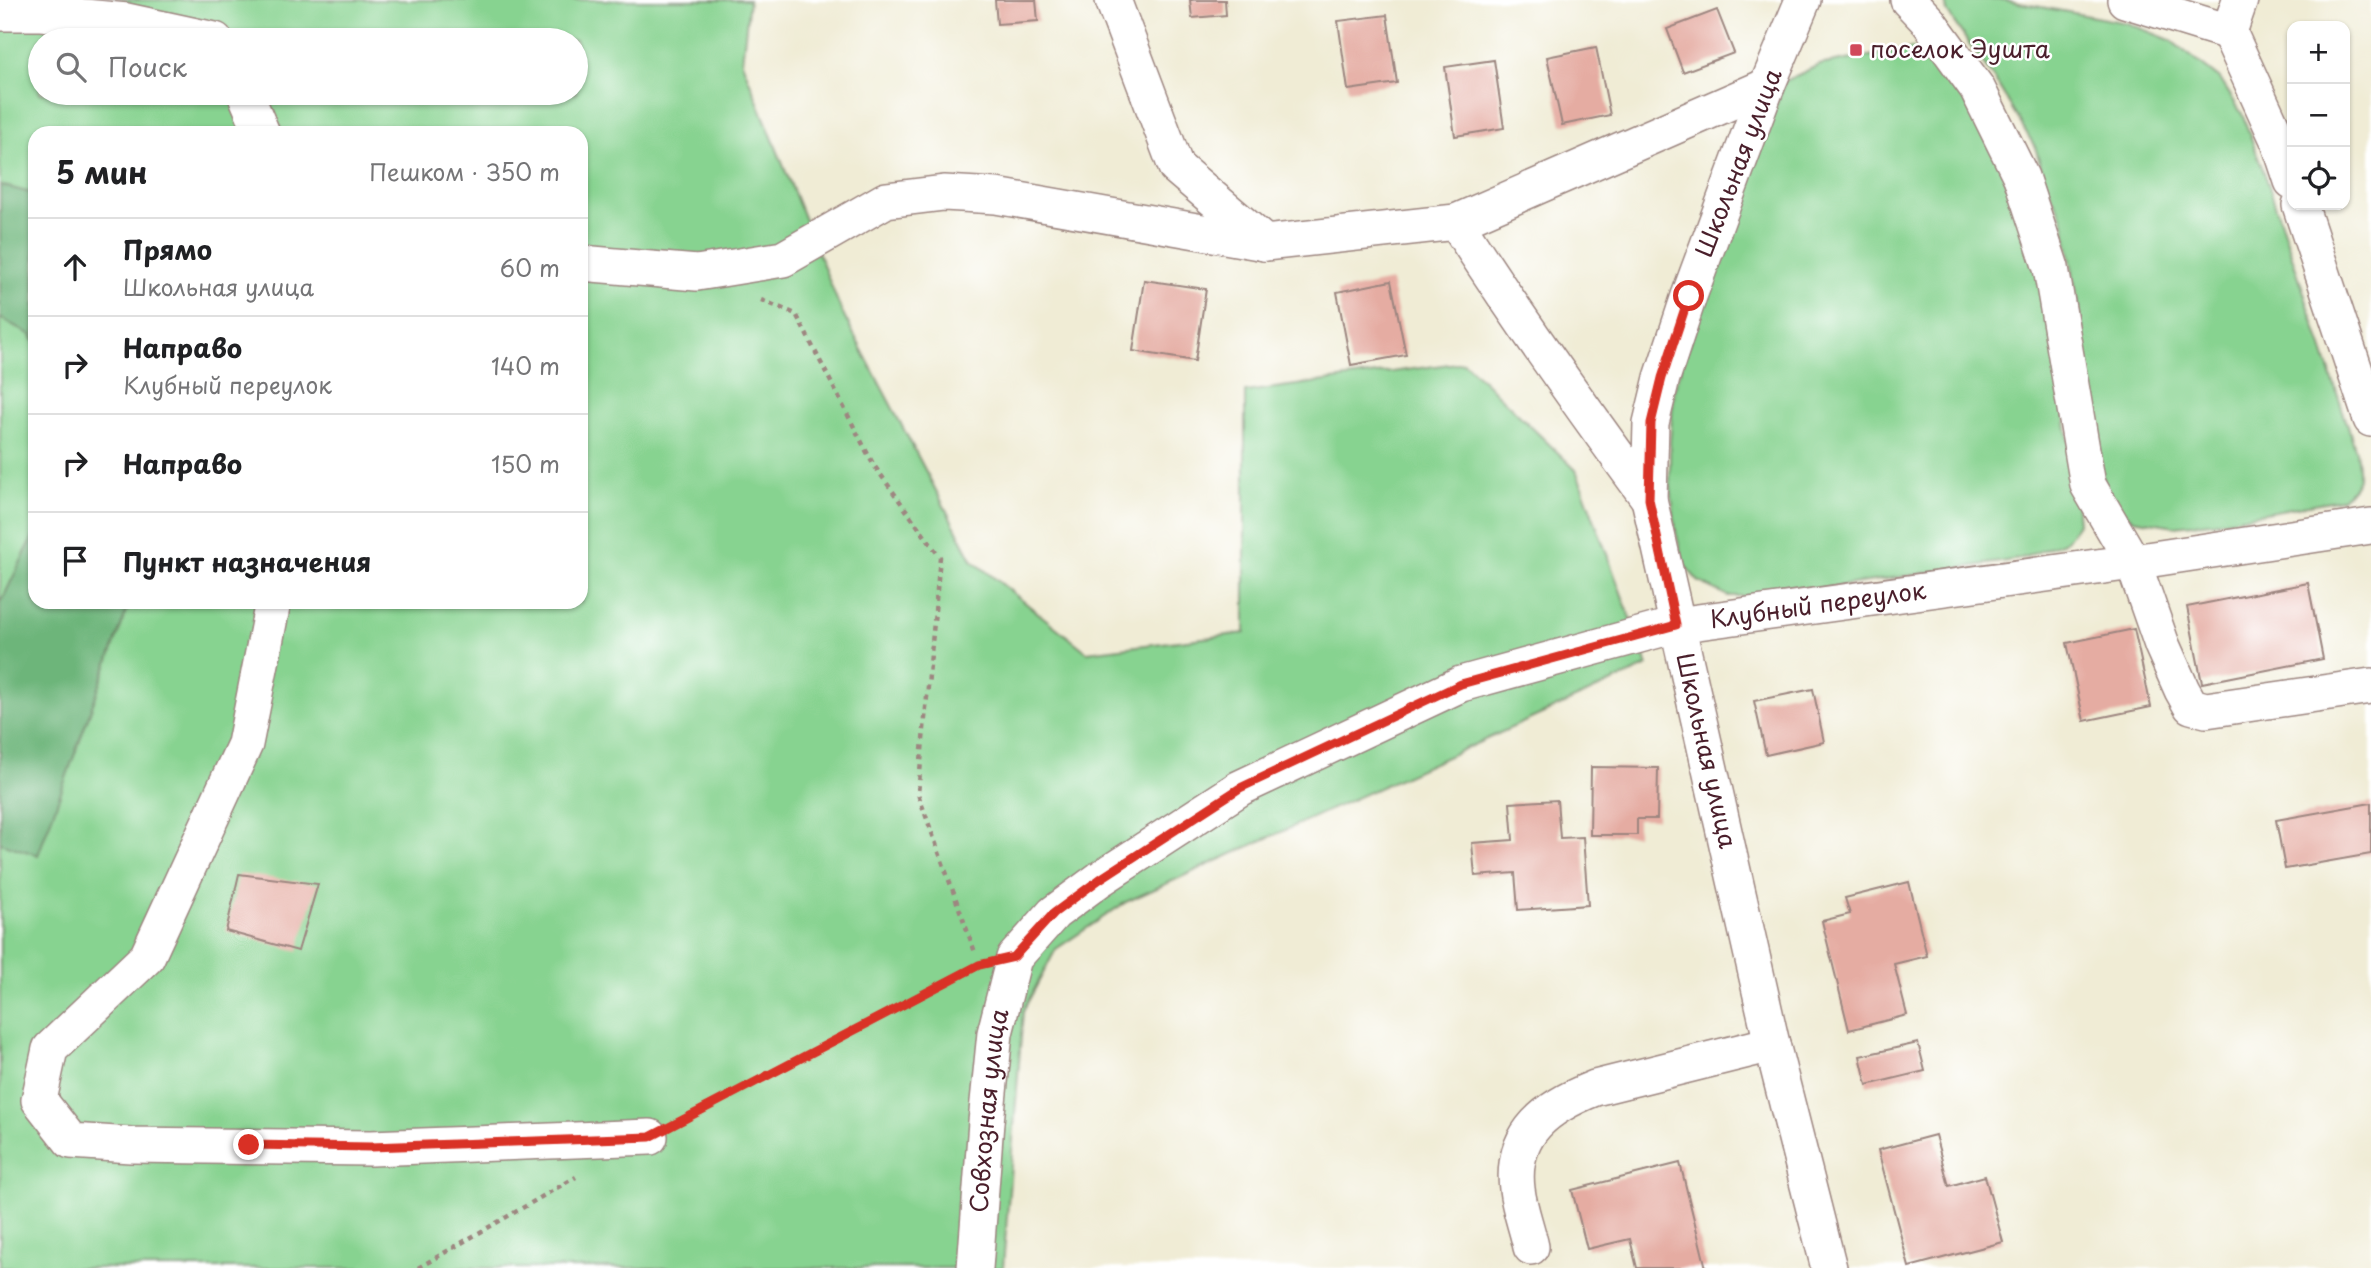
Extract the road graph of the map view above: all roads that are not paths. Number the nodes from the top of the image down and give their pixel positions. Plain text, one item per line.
1 (1113, 0) edge
2 (1803, 0) edge
3 (1908, 0) edge
4 (2125, 0) edge
5 (2240, 0) edge
6 (0, 13) edge
7 (159, 28) edge
8 (2229, 32) junction
9 (1767, 86) junction
10 (250, 105) edge
11 (259, 126) edge
12 (2287, 166) edge
13 (2302, 210) edge
14 (1456, 222) junction
15 (1265, 243) junction
16 (588, 264) edge
17 (2371, 419) edge
18 (1649, 499) junction
19 (2371, 526) edge
20 (2133, 562) junction
21 (272, 609) edge
22 (1676, 625) junction
23 (2371, 686) edge
24 (1014, 957) joint
25 (1772, 1044) junction
26 (650, 1137) road end
27 (1531, 1247) dead end
28 (975, 1268) edge
29 (1829, 1268) edge

1 - 15 street
2 - 9 street, Школьная улица
3 - 20 street
4 - 8 street
5 - 8 street
6 - 7 street
8 - 12 street
9 - 14 street
9 - 18 street, Школьная улица
10 - 11 street
13 - 17 street
14 - 15 street
14 - 18 street
15 - 16 street
18 - 22 street, Школьная улица
19 - 20 street, Клубный переулок
20 - 22 street, Клубный переулок
20 - 23 street
21 - 26 street
22 - 24 street, Клубный переулок
22 - 25 street, Школьная улица
24 - 28 street, Совхозная улица
25 - 27 street
25 - 29 street, Школьная улица

